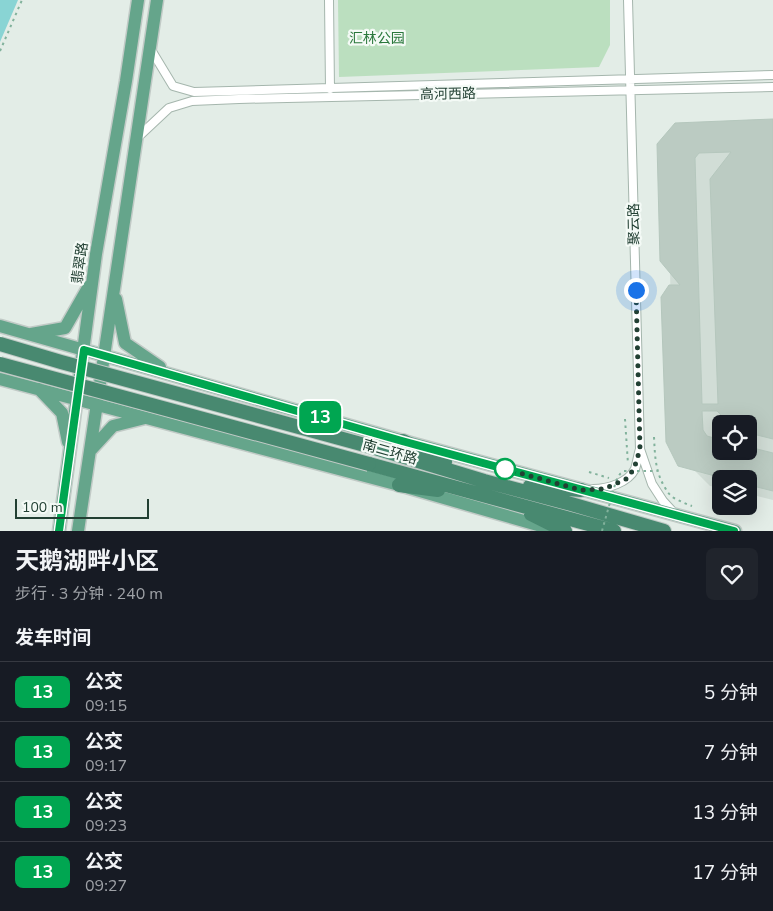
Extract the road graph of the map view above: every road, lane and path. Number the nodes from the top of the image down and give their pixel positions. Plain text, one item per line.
1 (22, 0) edge
2 (138, 0) edge
3 (157, 0) edge
4 (329, 0) edge
5 (628, 0) edge
6 (150, 48) junction
7 (0, 51) edge
8 (773, 75) edge
9 (630, 79) junction
10 (773, 87) edge
11 (330, 89) junction
12 (631, 90) junction
13 (137, 138) junction
14 (93, 280) junction
15 (114, 292) junction
16 (0, 326) edge
17 (28, 334) junction
18 (0, 344) edge
19 (84, 350) junction
20 (104, 355) junction
21 (0, 364) edge
22 (171, 374) junction
23 (0, 378) edge
24 (39, 389) junction
25 (77, 399) junction
26 (97, 404) junction
27 (148, 418) junction
28 (625, 419) dead end
29 (654, 437) dead end
30 (402, 441) junction
31 (640, 449) junction
32 (70, 451) junction
33 (90, 451) junction
34 (628, 471) junction
35 (657, 471) junction
36 (588, 472) dead end
37 (484, 480) junction
38 (616, 480) junction
39 (501, 484) junction
40 (399, 485) junction
41 (581, 490) junction
42 (494, 498) junction
43 (692, 506) dead end
44 (676, 515) junction
45 (59, 531) edge
46 (78, 531) edge
47 (557, 531) edge
48 (565, 531) edge
49 (602, 531) edge
50 (614, 531) edge
51 (664, 531) edge
52 (735, 531) edge

1 - 7 path
2 - 14 main road, 翡翠路
3 - 6 main road
4 - 11 street
5 - 9 street, 聚云路
6 - 11 street, 高河西路
6 - 13 main road
8 - 9 street, 高河西路
9 - 11 street, 高河西路
9 - 12 street, 聚云路
10 - 12 street, 高河西路
12 - 13 street, 高河西路
12 - 31 street, 聚云路
13 - 15 main road
14 - 17 main road
14 - 19 main road, 翡翠路
15 - 20 main road
15 - 22 main road
16 - 17 main road
17 - 19 main road
18 - 37 highway, 南二环路, bridge
19 - 20 main road
19 - 25 main road, 翡翠路
20 - 22 main road
20 - 26 main road
21 - 42 highway, 南二环路, bridge
22 - 30 main road
23 - 24 main road
24 - 25 main road
24 - 32 main road
25 - 26 main road
25 - 32 main road, 翡翠路
26 - 27 main road
26 - 33 main road
27 - 33 main road
27 - 40 main road
28 - 34 path
29 - 35 path
30 - 37 highway
30 - 41 main road
31 - 41 street
31 - 44 street
32 - 45 main road, 翡翠路
33 - 46 main road
34 - 35 path, bridge
34 - 38 path, bridge
35 - 43 path
36 - 38 path
37 - 39 highway, 南二环路
38 - 49 path, bridge
39 - 41 highway
39 - 51 highway, 南二环路
40 - 42 highway
40 - 47 main road
41 - 44 main road
42 - 48 highway
42 - 50 highway, 南二环路
44 - 52 main road

